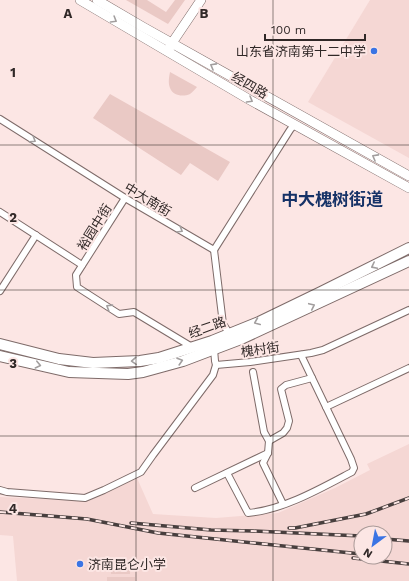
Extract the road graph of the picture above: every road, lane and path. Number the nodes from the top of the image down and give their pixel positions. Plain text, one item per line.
1 (80, 0) edge
2 (97, 0) edge
3 (201, 0) edge
4 (170, 48) junction
5 (0, 120) edge
6 (294, 125) junction
7 (409, 176) edge
8 (409, 188) edge
9 (125, 198) junction
10 (0, 212) edge
11 (36, 235) junction
12 (409, 248) edge
13 (214, 250) junction
14 (409, 261) edge
15 (82, 265) junction
16 (0, 291) edge
17 (409, 310) edge
18 (227, 334) junction
19 (0, 344) edge
20 (192, 347) junction
21 (214, 349) junction
22 (301, 354) junction
23 (0, 356) edge
24 (216, 365) junction
25 (409, 368) edge
26 (253, 372) dead end
27 (312, 378) junction
28 (326, 407) junction
29 (269, 441) junction
30 (268, 453) junction
31 (227, 472) junction
32 (195, 488) dead end
33 (0, 490) edge
34 (283, 504) junction

1 -> 4 main road, 经四路
2 - 4 main road, 经四路
3 - 4 main road
4 -> 6 main road, 经四路
7 -> 4 main road, 经四路
5 -> 9 street, 中大南街
6 - 8 main road, 经四路
6 - 13 street
9 -> 13 street, 中大南街
9 - 15 street, 裕园中街
10 - 11 street, 裕园中街
11 - 15 street, 裕园中街
11 - 16 street
12 -> 18 main road, 经二路
13 - 18 street
21 -> 14 main road, 经二路
20 -> 15 street
17 - 22 street, 槐村街
18 - 20 main road, 经二路
20 -> 19 main road, 经二路
23 -> 21 main road, 经二路
21 - 24 street
22 - 24 street, 槐村街
22 - 27 street
24 - 33 street
25 - 28 street
26 - 29 street
27 - 28 street
27 - 29 street
28 - 34 street
29 - 30 street
30 - 31 street
30 - 34 street
31 - 32 street
31 - 34 street

